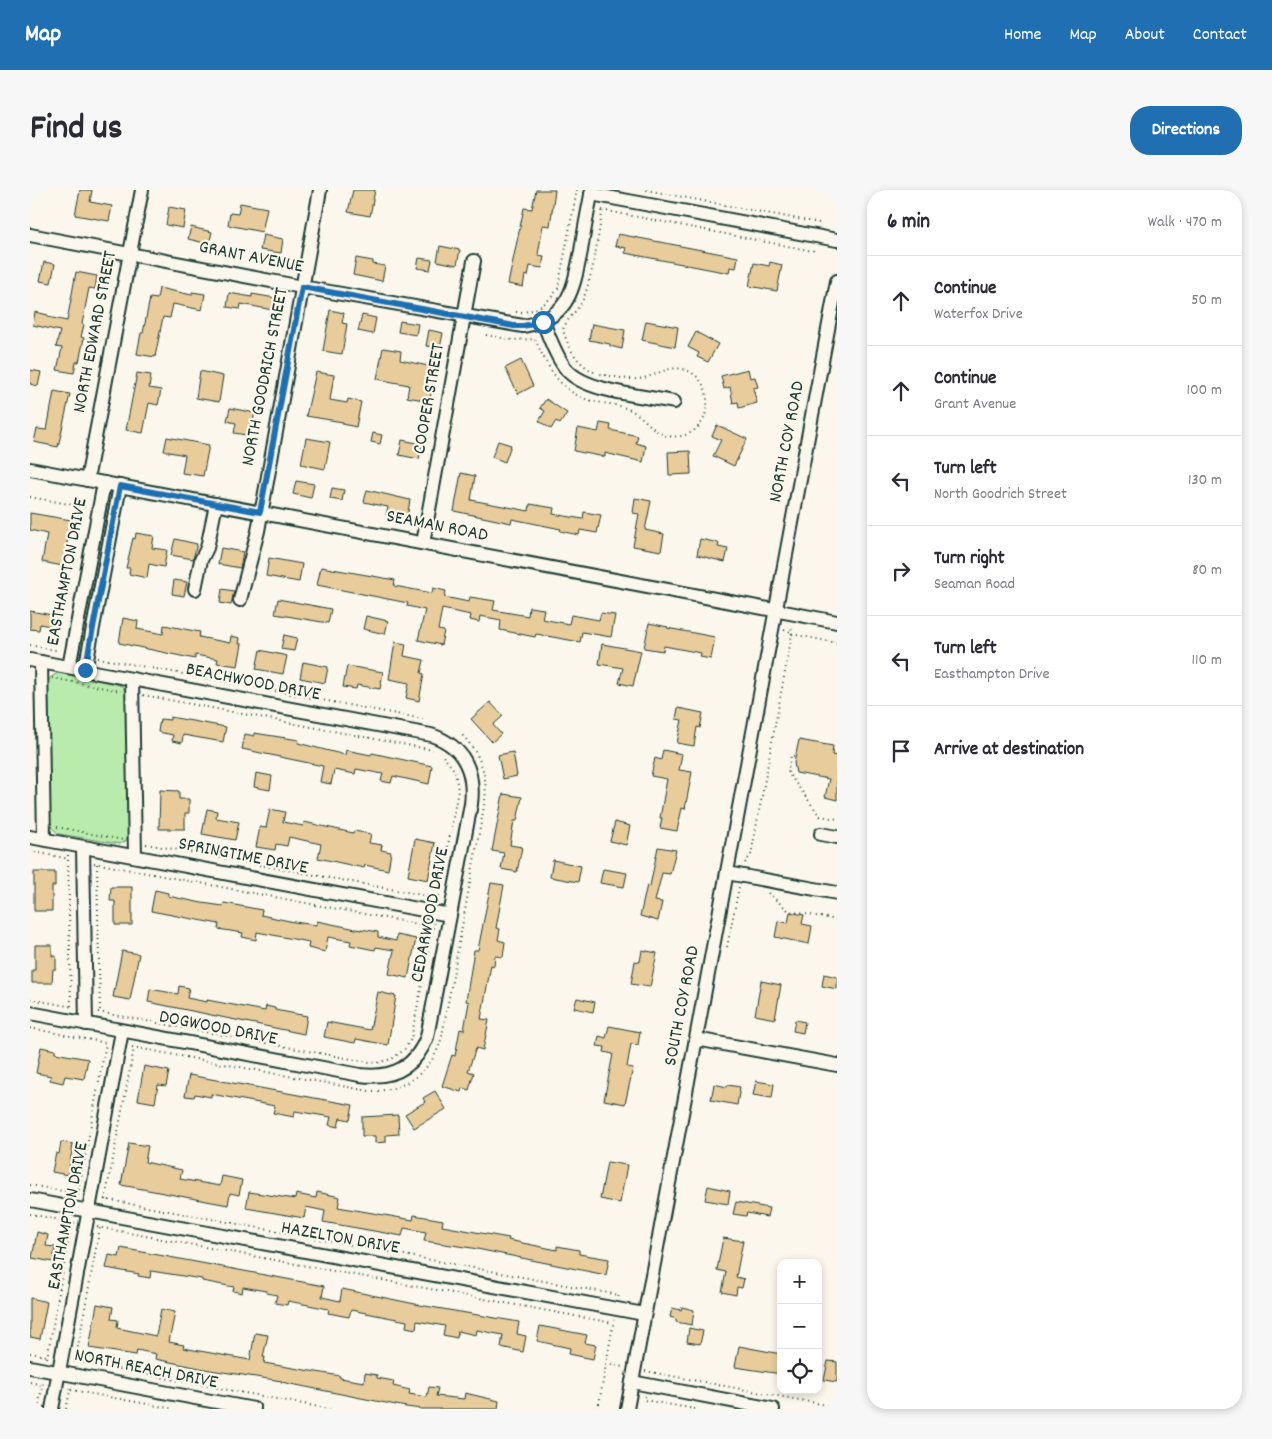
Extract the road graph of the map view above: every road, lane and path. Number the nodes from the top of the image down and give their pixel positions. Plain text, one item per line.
1 (142, 190) edge
2 (320, 190) edge
3 (577, 190) edge
4 (646, 190) edge
5 (592, 192) edge
6 (605, 197) junction
7 (574, 205) junction
8 (589, 208) junction
9 (602, 211) junction
10 (819, 223) dead end
11 (30, 235) edge
12 (837, 240) edge
13 (814, 251) dead end
14 (130, 254) junction
15 (474, 261) dead end
16 (837, 281) edge
17 (302, 287) junction
18 (515, 312) dead end
19 (464, 317) junction
20 (543, 322) junction
21 (486, 335) dead end
22 (674, 402) dead end
23 (30, 469) edge
24 (87, 480) junction
25 (104, 483) junction
26 (120, 486) junction
27 (30, 496) edge
28 (216, 504) junction
29 (88, 507) dead end
30 (260, 512) junction
31 (423, 543) junction
32 (195, 589) dead end
33 (240, 600) dead end
34 (775, 610) junction
35 (794, 614) junction
36 (837, 622) edge
37 (772, 628) junction
38 (791, 633) junction
39 (837, 643) edge
40 (30, 645) edge
41 (64, 652) dead end
42 (96, 657) dead end
43 (36, 661) edge
44 (70, 667) junction
45 (85, 670) junction
46 (50, 678) dead end
47 (132, 679) junction
48 (125, 692) dead end
49 (138, 694) dead end
50 (423, 719) dead end
51 (462, 735) dead end
52 (435, 750) dead end
53 (441, 754) dead end
54 (794, 756) dead end
55 (463, 757) joint
56 (837, 819) edge
57 (49, 826) dead end
58 (821, 834) dead end
59 (30, 837) edge
60 (837, 837) edge
61 (44, 839) junction
62 (126, 840) dead end
63 (140, 843) dead end
64 (83, 846) junction
65 (30, 851) edge
66 (68, 853) dead end
67 (135, 856) junction
68 (68, 858) junction
69 (97, 859) dead end
70 (74, 860) dead end
71 (92, 863) dead end
72 (97, 864) junction
73 (726, 873) junction
74 (741, 876) junction
75 (767, 893) dead end
76 (837, 893) edge
77 (439, 898) junction
78 (444, 899) dead end
79 (438, 905) dead end
80 (450, 915) junction
81 (837, 920) edge
82 (434, 921) dead end
83 (434, 926) junction
84 (727, 947) dead end
85 (30, 999) edge
86 (71, 1007) junction
87 (75, 1008) dead end
88 (94, 1011) dead end
89 (100, 1013) junction
90 (30, 1014) edge
91 (86, 1024) junction
92 (30, 1028) edge
93 (122, 1031) junction
94 (696, 1039) junction
95 (113, 1044) dead end
96 (127, 1046) dead end
97 (134, 1048) junction
98 (837, 1066) edge
99 (399, 1071) joint
100 (30, 1200) edge
101 (89, 1211) junction
102 (30, 1214) edge
103 (103, 1214) junction
104 (86, 1225) junction
105 (100, 1227) junction
106 (644, 1314) junction
107 (613, 1323) dead end
108 (76, 1361) junction
109 (606, 1364) dead end
110 (30, 1367) edge
111 (59, 1372) junction
112 (650, 1372) dead end
113 (73, 1375) junction
114 (30, 1382) edge
115 (632, 1382) junction
116 (42, 1385) dead end
117 (70, 1390) junction
118 (837, 1407) edge
119 (52, 1409) edge
120 (66, 1409) edge
121 (174, 1409) edge
122 (254, 1409) edge
123 (330, 1409) edge
124 (598, 1409) edge
125 (627, 1409) edge
126 (773, 1409) edge

1 - 14 street, NORTH EDWARD STREET
2 - 17 street, NORTH GOODRICH STREET
3 - 7 path
4 - 10 path
5 - 6 street
5 - 8 street
6 - 9 path
6 - 12 street
7 - 8 path
7 - 18 path
8 - 9 path
8 - 20 street
9 - 13 path
9 - 21 path
11 - 14 street, GRANT AVENUE
14 - 17 street, GRANT AVENUE
14 - 24 street, NORTH EDWARD STREET
15 - 19 street, COOPER STREET
16 - 34 street, NORTH COY ROAD
17 - 19 street, GRANT AVENUE
17 - 30 street, NORTH GOODRICH STREET
19 - 20 street, GRANT AVENUE
19 - 31 street, COOPER STREET
20 - 22 street
23 - 24 street, SEAMAN ROAD
24 - 25 street, SEAMAN ROAD
25 - 26 street, SEAMAN ROAD
25 - 44 street, EASTHAMPTON DRIVE
26 - 28 street, SEAMAN ROAD
26 - 45 street, EASTHAMPTON DRIVE
27 - 29 path
28 - 30 street, SEAMAN ROAD
28 - 32 street
30 - 31 street, SEAMAN ROAD
30 - 33 street, NORTH GOODRICH STREET
31 - 34 street, SEAMAN ROAD
34 - 35 street, SEAMAN ROAD
34 - 37 street, SOUTH COY ROAD
35 - 36 street, SEAMAN ROAD
35 - 38 path
37 - 38 path
37 - 73 street, SOUTH COY ROAD
38 - 39 path
38 - 74 path
40 - 41 path
42 - 50 path
43 - 44 street, BEACHWOOD DRIVE
43 - 61 street, EASTHAMPTON DRIVE
44 - 45 street, BEACHWOOD DRIVE
45 - 47 street, BEACHWOOD DRIVE
46 - 48 path
47 - 55 street, BEACHWOOD DRIVE
47 - 67 street
49 - 52 path
51 - 97 path
53 - 77 path
54 - 56 path
55 - 80 street, CEDARWOOD DRIVE
57 - 62 path
58 - 60 street
59 - 61 street, SPRINGTIME DRIVE
61 - 64 street, SPRINGTIME DRIVE
63 - 77 path
64 - 67 street, SPRINGTIME DRIVE
64 - 91 street
65 - 68 path
66 - 68 path
67 - 80 street, SPRINGTIME DRIVE
68 - 70 path
68 - 86 path
69 - 72 path
71 - 72 path
72 - 83 path
72 - 89 path
73 - 74 street
73 - 94 street, SOUTH COY ROAD
74 - 76 street
74 - 84 path
75 - 81 path
77 - 78 path
77 - 79 path
80 - 99 street, CEDARWOOD DRIVE
82 - 83 path
83 - 89 path
85 - 86 path
86 - 87 path
88 - 89 path
90 - 91 street, DOGWOOD DRIVE
91 - 93 street, DOGWOOD DRIVE
92 - 95 path
93 - 99 street, DOGWOOD DRIVE
93 - 101 street, EASTHAMPTON DRIVE
94 - 98 street
94 - 106 street, SOUTH COY ROAD
96 - 97 path
97 - 103 path
100 - 101 street, HAZELTON DRIVE
101 - 103 street, HAZELTON DRIVE
101 - 104 street, EASTHAMPTON DRIVE
102 - 104 path
103 - 105 path
103 - 106 street, HAZELTON DRIVE
104 - 105 path
104 - 111 street, EASTHAMPTON DRIVE
105 - 107 path
105 - 108 path
106 - 115 street, SOUTH COY ROAD
108 - 113 path
108 - 123 path
109 - 124 path
110 - 111 street, NORTH REACH DRIVE
111 - 113 street, NORTH REACH DRIVE
111 - 119 street, EASTHAMPTON DRIVE
112 - 118 path
113 - 117 path
113 - 122 street, NORTH REACH DRIVE
114 - 116 path
115 - 125 street, SOUTH COY ROAD
115 - 126 street
117 - 120 path
117 - 121 path

